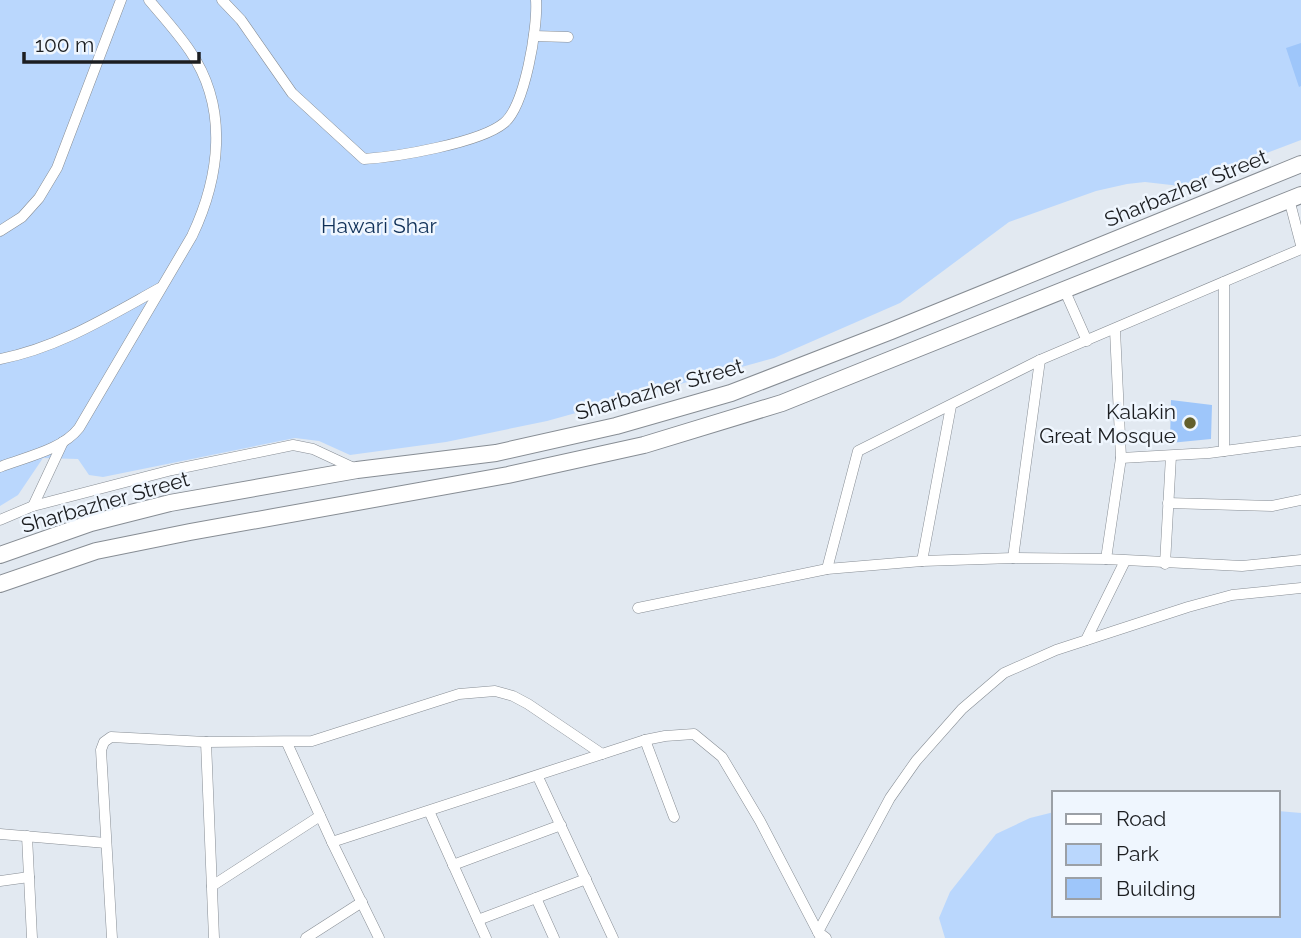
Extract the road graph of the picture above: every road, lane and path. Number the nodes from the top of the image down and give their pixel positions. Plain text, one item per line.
1 (121, 0) edge
2 (149, 0) edge
3 (222, 0) edge
4 (537, 0) edge
5 (534, 36) junction
6 (568, 37) dead end
7 (1301, 164) edge
8 (1295, 197) edge
9 (0, 232) edge
10 (1301, 247) edge
11 (1224, 282) junction
12 (160, 288) junction
13 (1064, 289) junction
14 (1115, 330) junction
15 (1087, 341) junction
16 (0, 359) edge
17 (1040, 360) junction
18 (951, 406) junction
19 (595, 431) junction
20 (1301, 441) edge
21 (63, 442) junction
22 (1224, 451) junction
23 (601, 454) junction
24 (1171, 456) junction
25 (1121, 457) junction
26 (0, 467) edge
27 (357, 470) junction
28 (1301, 500) edge
29 (1168, 503) junction
30 (33, 506) junction
31 (0, 520) edge
32 (0, 555) edge
33 (1013, 558) junction
34 (1106, 559) junction
35 (1301, 560) edge
36 (922, 561) junction
37 (1125, 561) junction
38 (1165, 564) junction
39 (827, 569) junction
40 (0, 584) edge
41 (1301, 588) edge
42 (638, 608) dead end
43 (1086, 640) junction
44 (645, 740) junction
45 (206, 742) junction
46 (287, 743) junction
47 (602, 754) junction
48 (538, 777) junction
49 (429, 811) junction
50 (320, 816) junction
51 (674, 817) dead end
52 (561, 825) junction
53 (0, 834) edge
54 (27, 836) junction
55 (332, 842) junction
56 (106, 843) junction
57 (453, 865) junction
58 (29, 877) junction
59 (586, 878) junction
60 (0, 881) edge
61 (212, 886) junction
62 (536, 898) junction
63 (362, 902) junction
64 (478, 920) junction
65 (822, 936) edge
66 (32, 938) edge
67 (112, 938) edge
68 (214, 938) edge
69 (306, 938) edge
70 (379, 938) edge
71 (486, 938) edge
72 (554, 938) edge
73 (613, 938) edge

1 - 9 street
2 - 12 street
3 - 5 street
4 - 5 street
5 - 6 street
7 - 19 main road, Sharbazher Street
8 - 10 street
8 - 13 main road
10 - 11 street
11 - 14 street
11 - 22 street
12 - 16 street
12 - 21 street
13 - 15 street
13 - 23 main road
14 - 15 street
14 - 25 street
15 - 17 street
17 - 18 street
17 - 33 street
18 - 36 street
18 - 39 street
19 - 23 main road
19 - 27 main road, Sharbazher Street
20 - 22 street
21 - 26 street
21 - 30 street
22 - 24 street
23 - 40 main road
24 - 25 street
24 - 29 street
25 - 34 street
27 - 30 street
27 - 32 main road, Sharbazher Street
28 - 29 street
29 - 38 street
30 - 31 street
33 - 34 street
33 - 36 street
34 - 37 street
35 - 38 street
36 - 39 street
37 - 38 street
37 - 43 street
39 - 42 street
41 - 43 street
43 - 65 street
44 - 47 street
44 - 51 street
44 - 65 street
45 - 46 street
45 - 56 street
45 - 61 street
46 - 47 street
46 - 50 street
47 - 48 street
48 - 49 street
48 - 52 street
49 - 55 street
49 - 57 street
50 - 55 street
50 - 61 street
52 - 57 street
52 - 59 street
53 - 54 street
54 - 56 street
54 - 58 street
55 - 63 street
56 - 67 street
57 - 64 street
58 - 60 street
58 - 66 street
59 - 62 street
59 - 73 street
61 - 68 street
62 - 64 street
62 - 72 street
63 - 69 street
63 - 70 street
64 - 71 street

